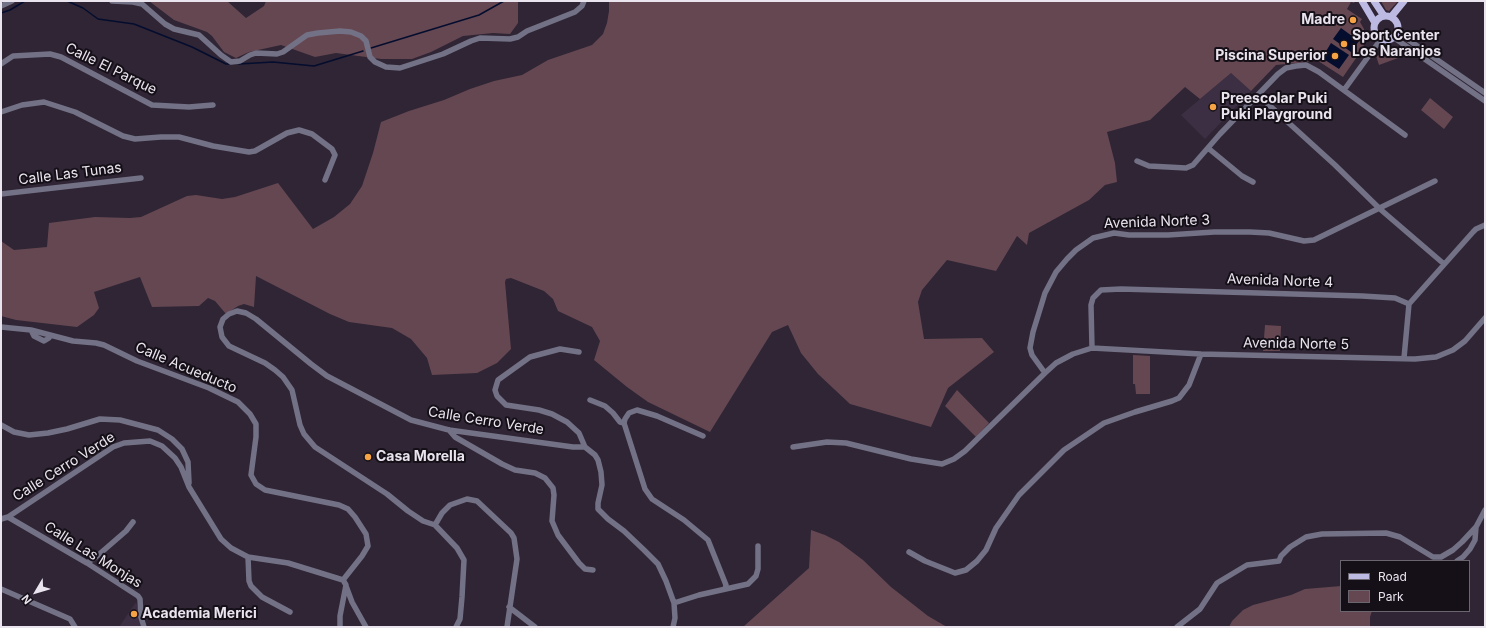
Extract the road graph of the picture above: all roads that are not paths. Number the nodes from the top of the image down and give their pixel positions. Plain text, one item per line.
1 (12, 1) edge
2 (112, 1) edge
3 (584, 1) edge
4 (1362, 1) edge
5 (1374, 1) edge
6 (1404, 1) edge
7 (1, 6) edge
8 (1387, 17) junction
9 (1375, 23) junction
10 (1395, 34) junction
11 (1381, 39) junction
12 (1, 64) edge
13 (1344, 90) junction
14 (1485, 93) edge
15 (1258, 95) junction
16 (1485, 101) edge
17 (213, 105) dead end
18 (1, 112) edge
19 (1405, 134) dead end
20 (1208, 148) junction
21 (1137, 161) dead end
22 (141, 178) dead end
23 (325, 180) dead end
24 (1253, 182) dead end
25 (1435, 182) dead end
26 (1, 194) edge
27 (1380, 209) junction
28 (1485, 225) edge
29 (1444, 264) junction
30 (1409, 304) junction
31 (1485, 318) edge
32 (1, 328) edge
33 (1092, 348) junction
34 (579, 352) dead end
35 (1201, 354) junction
36 (1404, 358) junction
37 (1045, 373) junction
38 (590, 400) dead end
39 (624, 423) junction
40 (1, 425) edge
41 (449, 430) junction
42 (703, 436) dead end
43 (585, 447) junction
44 (794, 447) dead end
45 (189, 487) junction
46 (1485, 510) edge
47 (8, 517) junction
48 (1, 519) edge
49 (133, 522) dead end
50 (435, 525) junction
51 (1476, 527) junction
52 (758, 546) dead end
53 (909, 552) dead end
54 (1426, 554) junction
55 (248, 557) junction
56 (1429, 560) edge
57 (1458, 560) edge
58 (87, 563) junction
59 (593, 570) dead end
60 (345, 583) junction
61 (1, 589) edge
62 (725, 589) junction
63 (674, 603) junction
64 (509, 607) junction
65 (290, 612) dead end
66 (75, 627) edge
67 (144, 627) edge
68 (340, 627) edge
69 (366, 627) edge
70 (456, 627) edge
71 (506, 627) edge
72 (535, 627) edge
73 (674, 627) edge
74 (1177, 627) edge

1 - 7 street
2 - 3 street
4 - 9 main road
5 - 8 main road
6 - 8 main road
8 - 9 main road
8 - 10 main road
9 - 11 main road
10 - 11 main road
10 - 14 street
10 - 16 street
11 - 13 street
12 - 17 street, Calle El Parque
13 - 15 street
13 - 19 street
15 - 20 street
15 - 27 street
18 - 23 street
20 - 21 street
20 - 24 street
22 - 26 street, Calle Las Tunas
25 - 27 street, Avenida Norte 3
27 - 29 street
27 - 37 street, Avenida Norte 3
28 - 29 street
29 - 30 street
30 - 33 street, Avenida Norte 4
30 - 36 street
31 - 36 street, Avenida Norte 5
32 - 60 street, Calle Acueducto
33 - 35 street, Avenida Norte 5
33 - 37 street
34 - 43 street
35 - 36 street, Avenida Norte 5
35 - 53 street
37 - 44 street
38 - 39 street
39 - 42 street
39 - 62 street
40 - 45 street
41 - 43 street, Calle Cerro Verde
41 - 50 street, Calle Cerro Verde
41 - 59 street
43 - 63 street
45 - 47 street, Calle Cerro Verde
45 - 55 street, Calle Cerro Verde
46 - 51 street
47 - 48 street, Calle Cerro Verde
47 - 58 street, Calle Las Monjas
49 - 58 street
50 - 64 street
50 - 70 street, Calle Cerro Verde
51 - 54 street
51 - 57 street
52 - 62 street
54 - 56 street
54 - 74 street
55 - 60 street, Calle Cerro Verde
55 - 65 street
58 - 67 street, Calle Las Monjas
60 - 68 street
60 - 69 street
61 - 66 street
62 - 63 street
63 - 73 street
64 - 71 street
64 - 72 street

